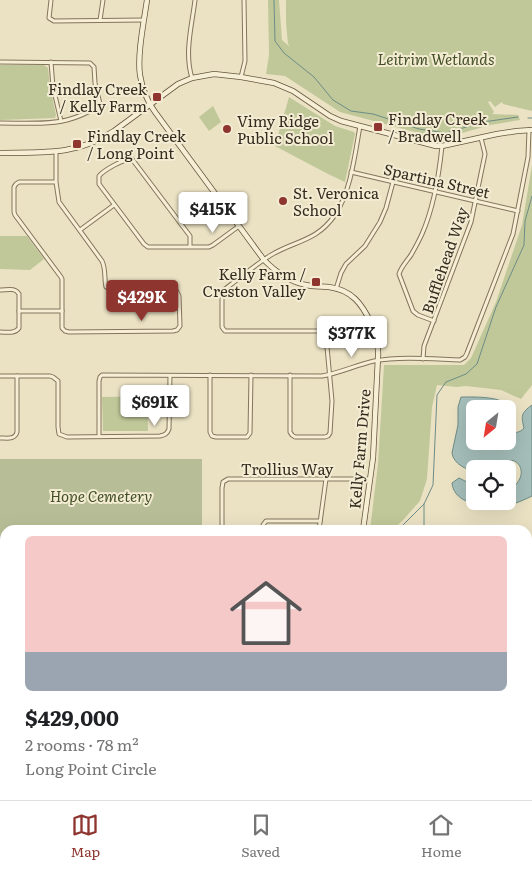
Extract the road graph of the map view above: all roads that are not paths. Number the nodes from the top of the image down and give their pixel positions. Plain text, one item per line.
1 (51, 0) edge
2 (104, 0) edge
3 (147, 0) edge
4 (195, 0) edge
5 (244, 0) edge
6 (100, 20) junction
7 (144, 20) junction
8 (0, 62) edge
9 (51, 62) junction
10 (242, 77) junction
11 (192, 78) junction
12 (150, 105) junction
13 (61, 121) junction
14 (0, 123) edge
15 (360, 126) junction
16 (530, 130) edge
17 (481, 137) junction
18 (442, 146) junction
19 (0, 152) edge
20 (56, 152) junction
21 (351, 172) junction
22 (56, 182) junction
23 (393, 182) junction
24 (434, 192) junction
25 (476, 201) junction
26 (114, 205) junction
27 (518, 210) junction
28 (239, 226) junction
29 (80, 230) junction
30 (190, 247) junction
31 (264, 260) junction
32 (336, 289) junction
33 (0, 290) edge
34 (19, 311) junction
35 (62, 311) junction
36 (434, 321) junction
37 (0, 332) edge
38 (423, 359) junction
39 (378, 361) junction
40 (210, 375) junction
41 (290, 375) junction
42 (329, 375) junction
43 (0, 376) edge
44 (17, 376) junction
45 (170, 376) junction
46 (251, 376) junction
47 (99, 436) junction
48 (0, 438) edge
49 (326, 479) junction
50 (370, 479) junction
51 (320, 521) junction
52 (222, 525) edge
53 (263, 525) edge
54 (320, 525) edge
55 (364, 525) edge

1 - 6 street
2 - 6 street
3 - 7 street, Kelly Farm Drive
4 - 11 street
5 - 10 street
6 - 7 street
7 - 12 street, Kelly Farm Drive
8 - 9 street
9 - 13 street
9 - 13 street
10 - 11 street
10 - 15 street
11 - 12 street
12 - 20 street
12 - 28 street, Kelly Farm Drive
13 - 14 street
15 - 18 street
15 - 21 street
16 - 17 street
16 - 27 street
17 - 18 street
17 - 25 street, Bufflehead Way
18 - 24 street
19 - 20 street
20 - 22 street
21 - 23 street, Spartina Street
21 - 31 street
22 - 29 street
22 - 35 street
23 - 24 street, Spartina Street
23 - 32 street
24 - 25 street, Spartina Street
24 - 36 street
25 - 27 street, Spartina Street
25 - 36 street, Bufflehead Way
26 - 29 street
26 - 30 street
26 - 30 street
27 - 38 street
28 - 30 street
28 - 31 street, Kelly Farm Drive
29 - 35 street
31 - 32 street, Kelly Farm Drive
31 - 42 street
32 - 39 street, Kelly Farm Drive
33 - 34 street
34 - 35 street
34 - 37 street
36 - 38 street, Bufflehead Way
38 - 39 street
39 - 42 street
39 - 50 street, Kelly Farm Drive
40 - 45 street
40 - 46 street
40 - 46 street
41 - 42 street
41 - 42 street
41 - 46 street
43 - 44 street
44 - 47 street
44 - 48 street
45 - 47 street
45 - 47 street
49 - 50 street, Trollius Way
49 - 51 street
49 - 52 street, Trollius Way
50 - 55 street, Kelly Farm Drive
51 - 53 street
51 - 54 street

